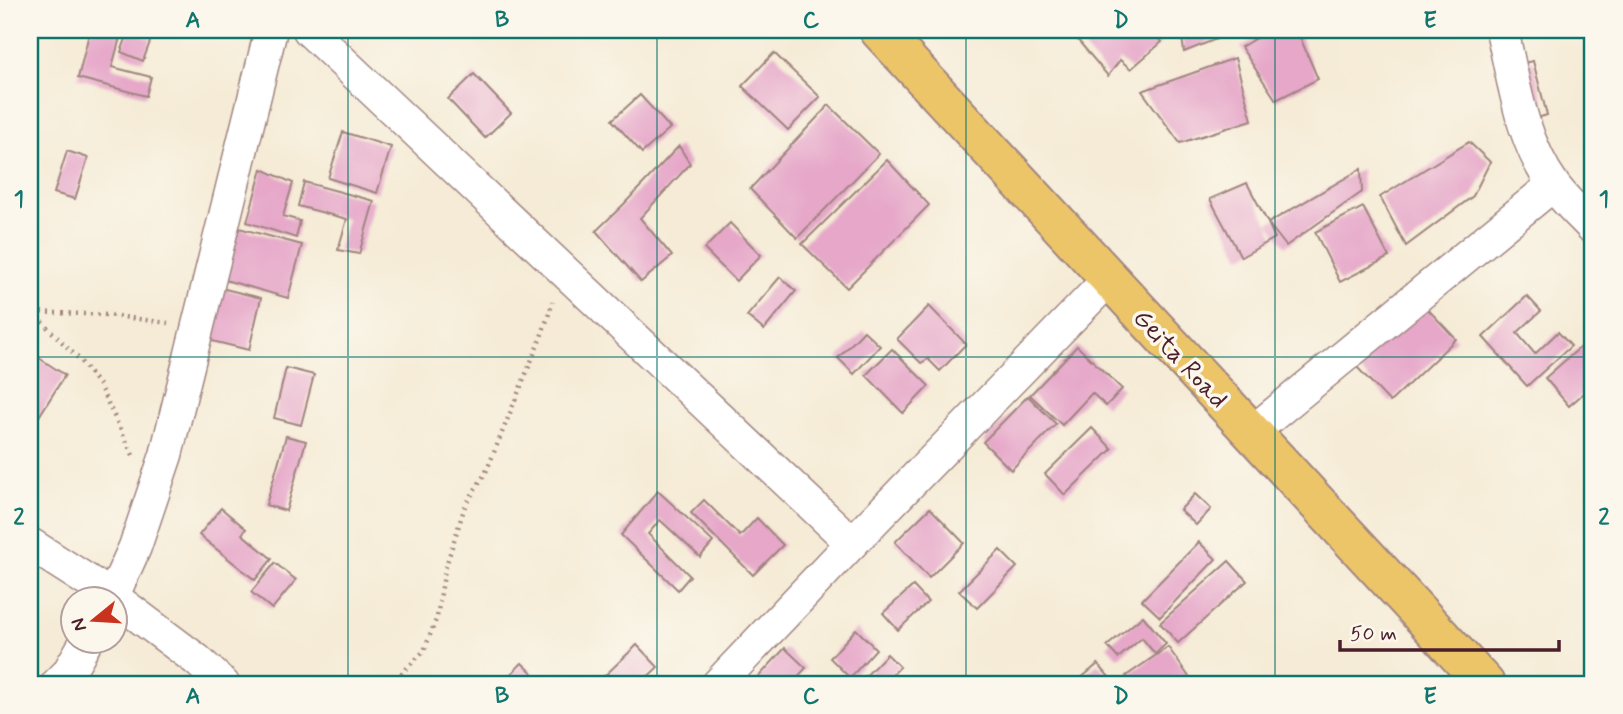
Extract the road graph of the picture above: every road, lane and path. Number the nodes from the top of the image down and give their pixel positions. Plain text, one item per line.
1 (271, 30) edge
2 (309, 30) edge
3 (879, 30) edge
4 (1502, 30) edge
5 (1553, 185) junction
6 (1593, 228) edge
7 (563, 271) junction
8 (1109, 279) junction
9 (31, 312) edge
10 (197, 327) junction
11 (1251, 432) junction
12 (155, 487) junction
13 (852, 543) junction
14 (30, 544) edge
15 (91, 584) edge
16 (118, 584) edge
17 (130, 613) edge
18 (79, 654) edge
19 (200, 672) edge
20 (57, 684) edge
21 (223, 684) edge
22 (391, 684) edge
23 (718, 684) edge
24 (1485, 684) edge

1 - 10 street
2 - 7 street
3 - 8 highway, Geita Road
4 - 5 street
5 - 6 street
5 - 11 street
7 - 13 street
7 - 22 path
8 - 11 highway, Geita Road
8 - 13 street
9 - 10 path
9 - 12 path
10 - 12 street
11 - 24 highway, Geita Road
12 - 16 street
13 - 23 street
14 - 15 street
17 - 19 street
18 - 20 street
19 - 21 street

